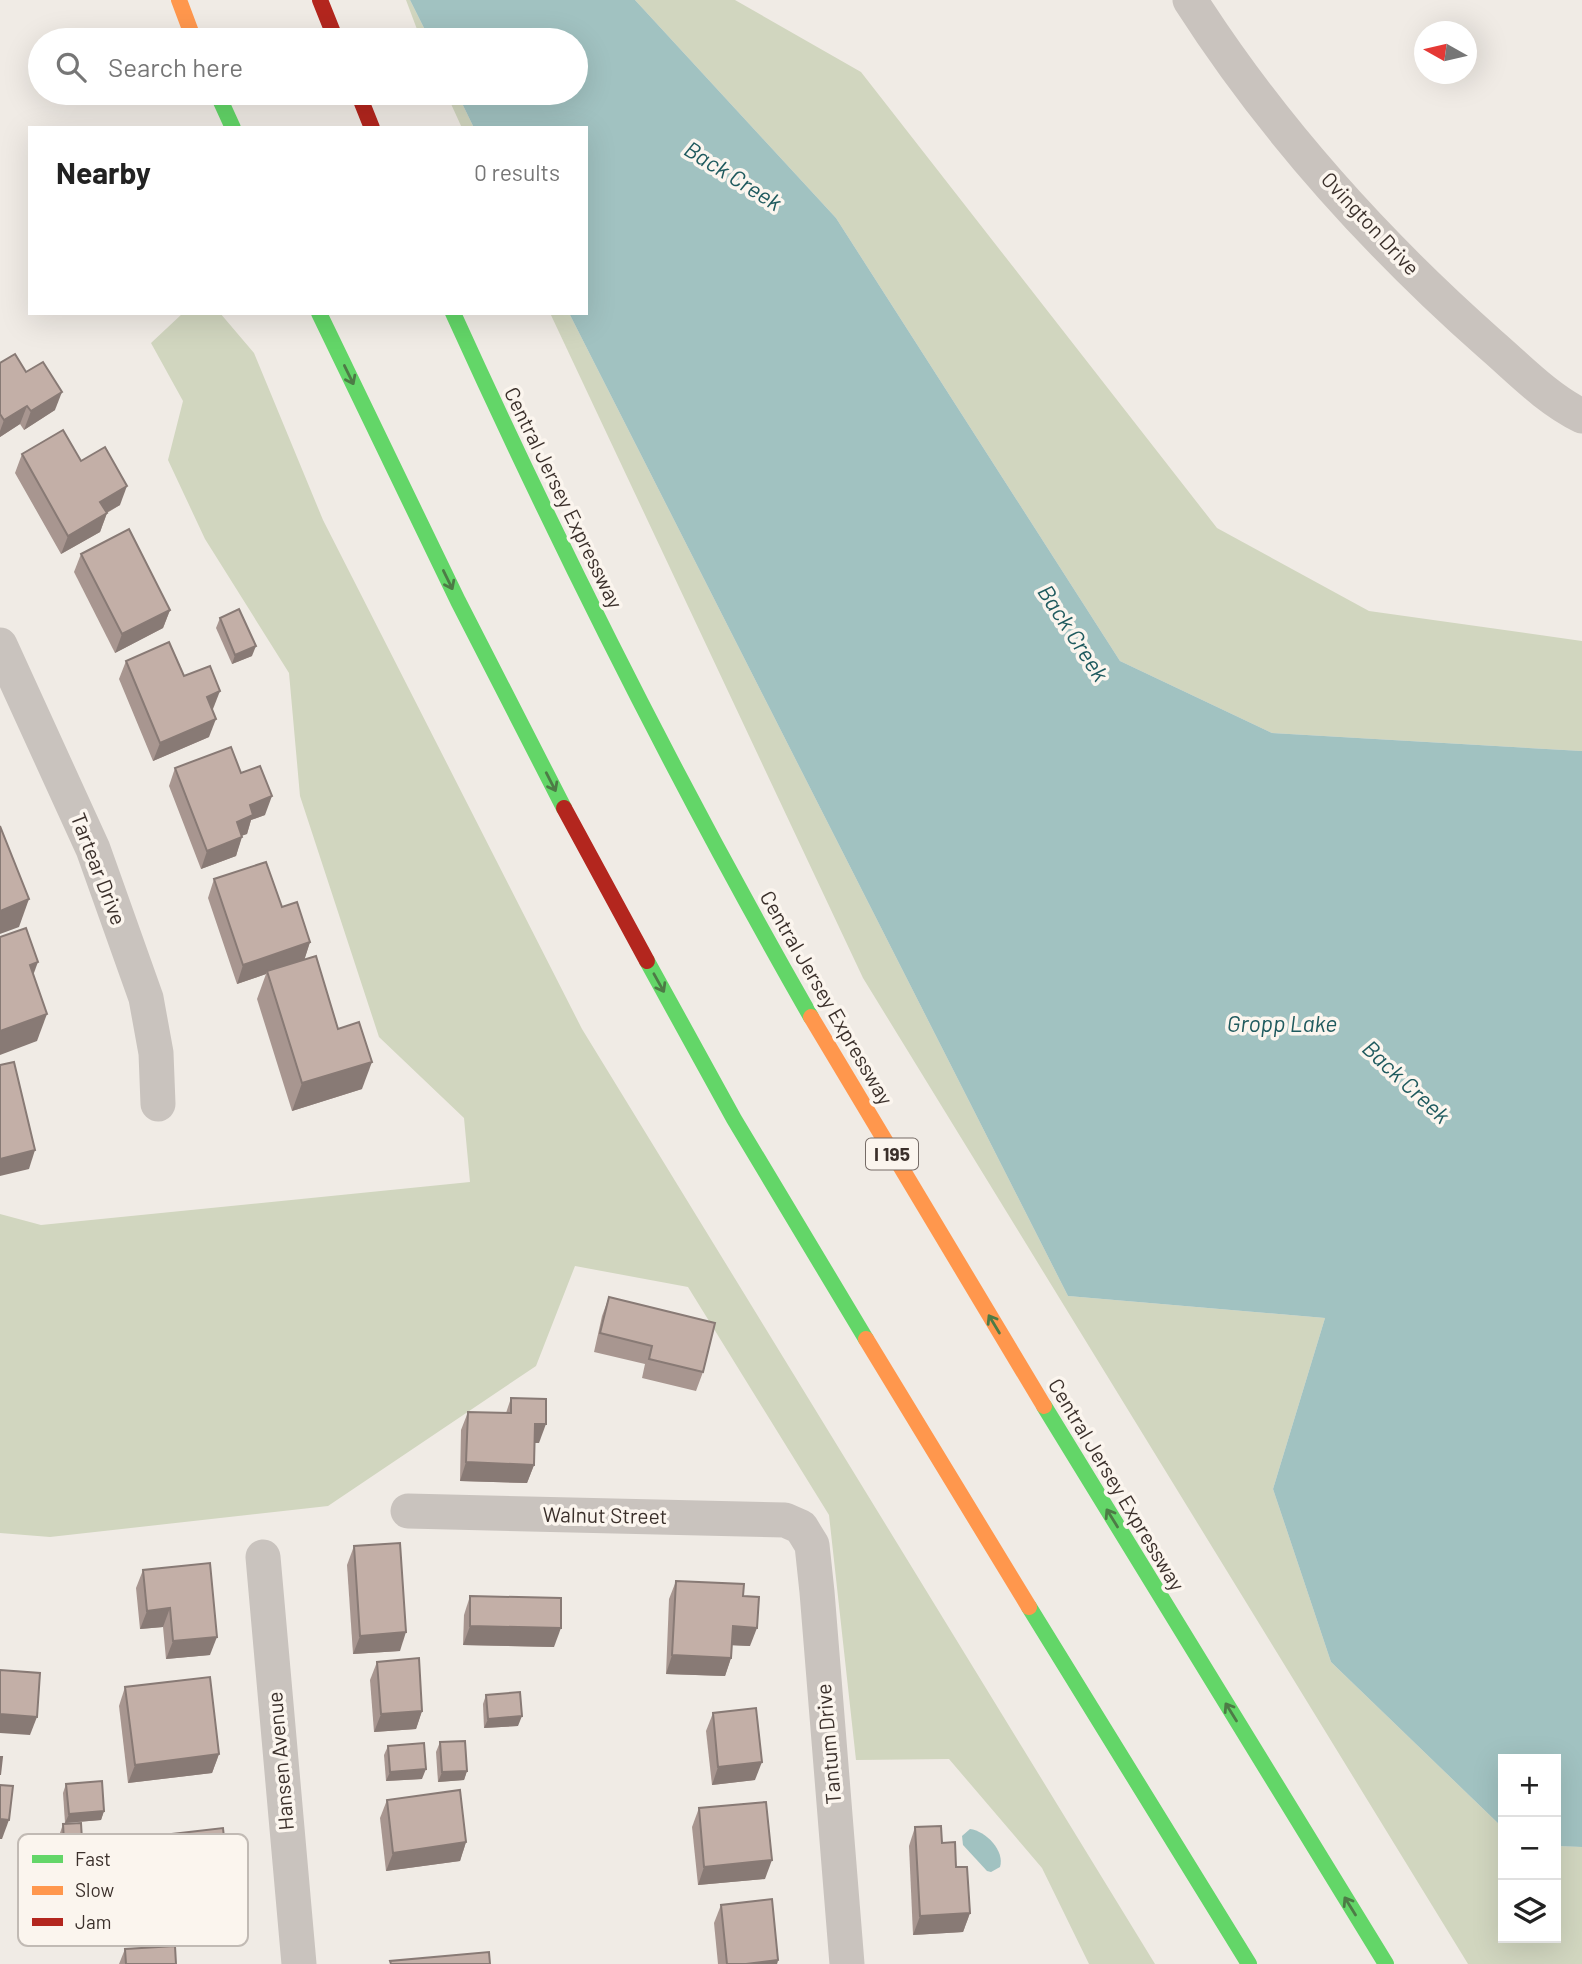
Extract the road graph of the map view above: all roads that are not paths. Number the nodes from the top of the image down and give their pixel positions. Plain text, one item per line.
1 (179, 0) edge
2 (320, 0) edge
3 (1190, 0) edge
4 (190, 28) edge
5 (331, 28) edge
6 (222, 105) edge
7 (363, 105) edge
8 (232, 126) edge
9 (371, 126) edge
10 (320, 315) edge
11 (454, 315) edge
12 (1582, 416) edge
13 (0, 645) edge
14 (158, 1104) dead end
15 (408, 1511) dead end
16 (801, 1527) joint
17 (263, 1557) dead end
18 (299, 1964) edge
19 (847, 1964) edge
20 (1249, 1964) edge
21 (1386, 1964) edge

1 - 4 highway
2 - 5 highway
3 - 12 street, Ovington Drive
6 - 8 highway
7 - 9 highway
10 -> 20 highway
21 -> 11 highway, Central Jersey Expressway / I 195
13 - 14 street, Tartear Drive
15 - 16 street, Walnut Street
16 - 19 street, Tantum Drive
17 - 18 street, Hansen Avenue

